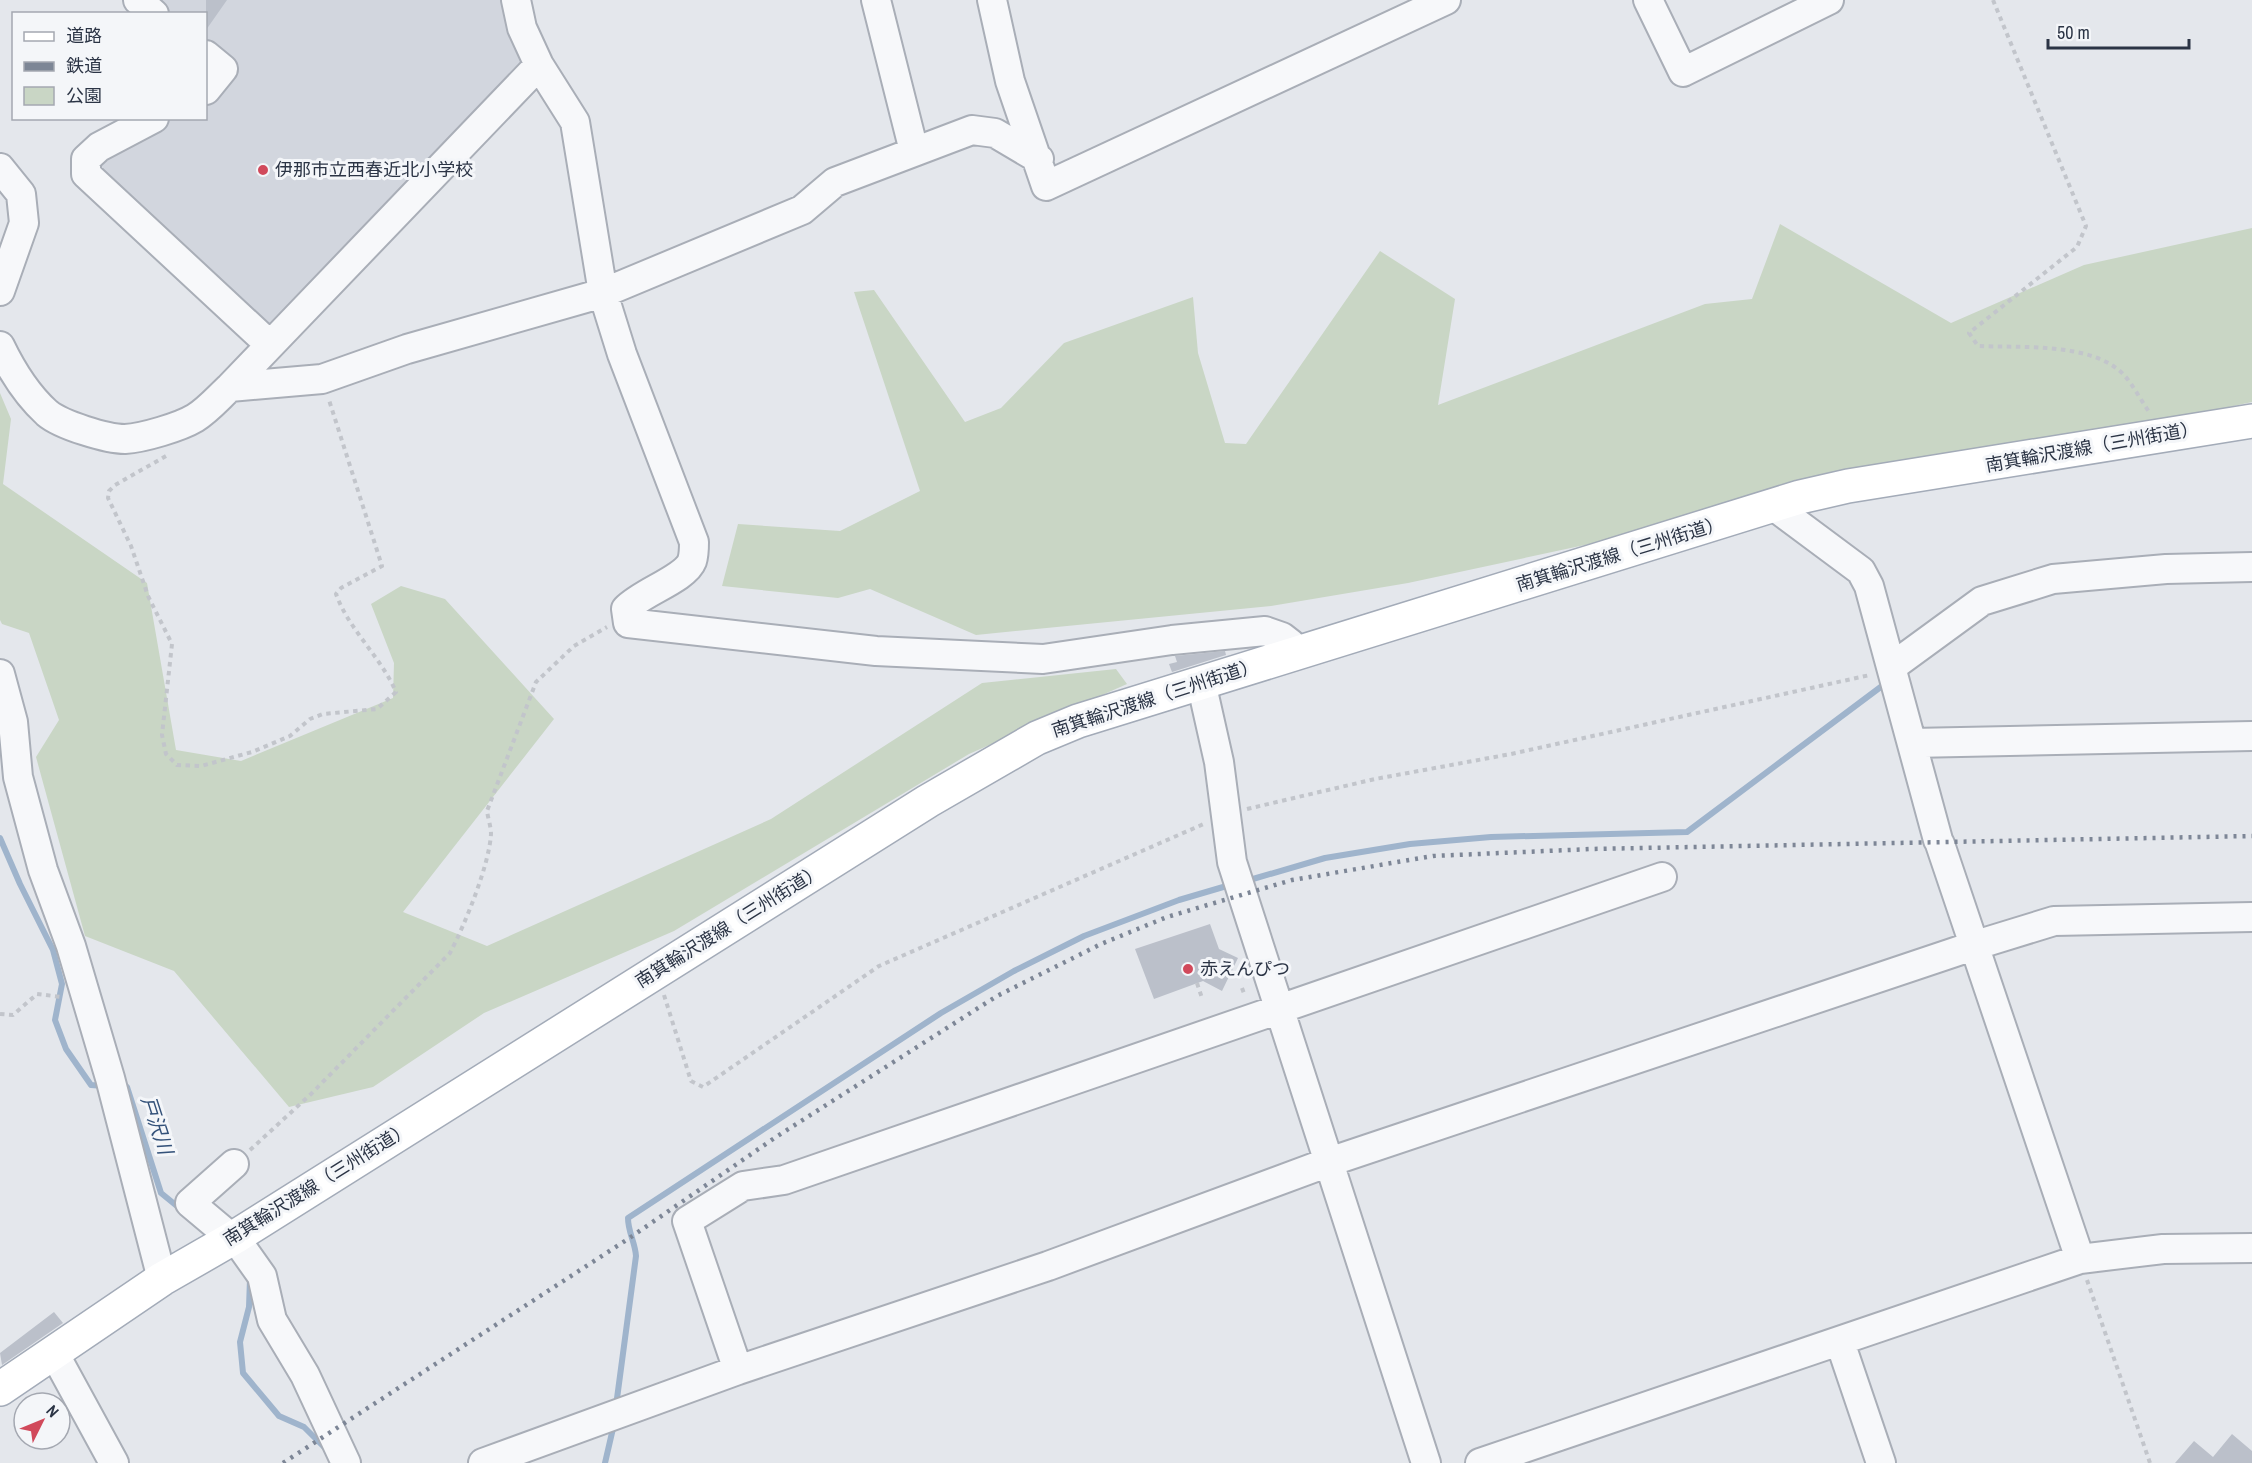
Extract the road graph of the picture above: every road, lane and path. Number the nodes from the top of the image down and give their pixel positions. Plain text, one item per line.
1 (138, 0) edge
2 (516, 0) edge
3 (876, 0) edge
4 (992, 0) edge
5 (1446, 0) edge
6 (1648, 0) edge
7 (1829, 0) edge
8 (1993, 0) edge
9 (152, 12) edge
10 (207, 56) edge
11 (538, 66) junction
12 (207, 89) edge
13 (150, 120) edge
14 (914, 151) junction
15 (1039, 159) junction
16 (0, 168) edge
17 (0, 291) edge
18 (603, 293) junction
19 (270, 345) junction
20 (0, 346) edge
21 (322, 379) junction
22 (230, 387) junction
23 (2252, 421) edge
24 (2164, 435) junction
25 (174, 450) dead end
26 (1775, 507) junction
27 (2252, 567) edge
28 (627, 615) junction
29 (1295, 652) junction
30 (1893, 666) junction
31 (0, 674) edge
32 (1201, 682) junction
33 (2252, 736) edge
34 (1912, 743) junction
35 (1662, 877) dead end
36 (2252, 917) edge
37 (1976, 945) junction
38 (1197, 983) dead end
39 (1202, 998) dead end
40 (72, 999) dead end
41 (1277, 1008) junction
42 (0, 1014) edge
43 (1329, 1162) junction
44 (234, 1164) joint
45 (232, 1238) junction
46 (2252, 1248) edge
47 (2080, 1259) junction
48 (162, 1280) junction
49 (1840, 1342) junction
50 (54, 1353) junction
51 (738, 1370) junction
52 (0, 1389) edge
53 (114, 1463) edge
54 (346, 1463) edge
55 (483, 1463) edge
56 (1426, 1463) edge
57 (1480, 1463) edge
58 (1881, 1463) edge
59 (2150, 1463) edge

1 - 9 street
2 - 11 street
3 - 14 street
4 - 15 street
5 - 15 street
6 - 7 street
8 - 24 path
10 - 12 street
11 - 18 street
11 - 19 street
13 - 19 street
14 - 15 street
14 - 18 street
16 - 17 street
18 - 21 street
18 - 28 street
19 - 22 street
20 - 22 street
21 - 22 street
21 - 25 path
23 - 24 main road, 南箕輪沢渡線（三州街道）
24 - 26 main road, 南箕輪沢渡線（三州街道）
26 - 29 main road, 南箕輪沢渡線（三州街道）
26 - 30 street
27 - 30 street
28 - 29 street
28 - 44 path
29 - 32 main road, 南箕輪沢渡線（三州街道）
30 - 34 street
31 - 48 street
32 - 41 street
32 - 45 main road, 南箕輪沢渡線（三州街道）
33 - 34 street
34 - 37 street
35 - 41 street
36 - 37 street
37 - 43 street
37 - 47 street
38 - 39 path
40 - 42 path
41 - 43 street
41 - 51 street
43 - 51 street
43 - 56 street
44 - 45 street
45 - 48 main road, 南箕輪沢渡線（三州街道）
45 - 54 street
46 - 47 street
47 - 49 street
47 - 59 path
48 - 50 main road, 南箕輪沢渡線（三州街道）
49 - 57 street
49 - 58 street
50 - 52 main road, 南箕輪沢渡線（三州街道）
50 - 53 street
51 - 55 street

